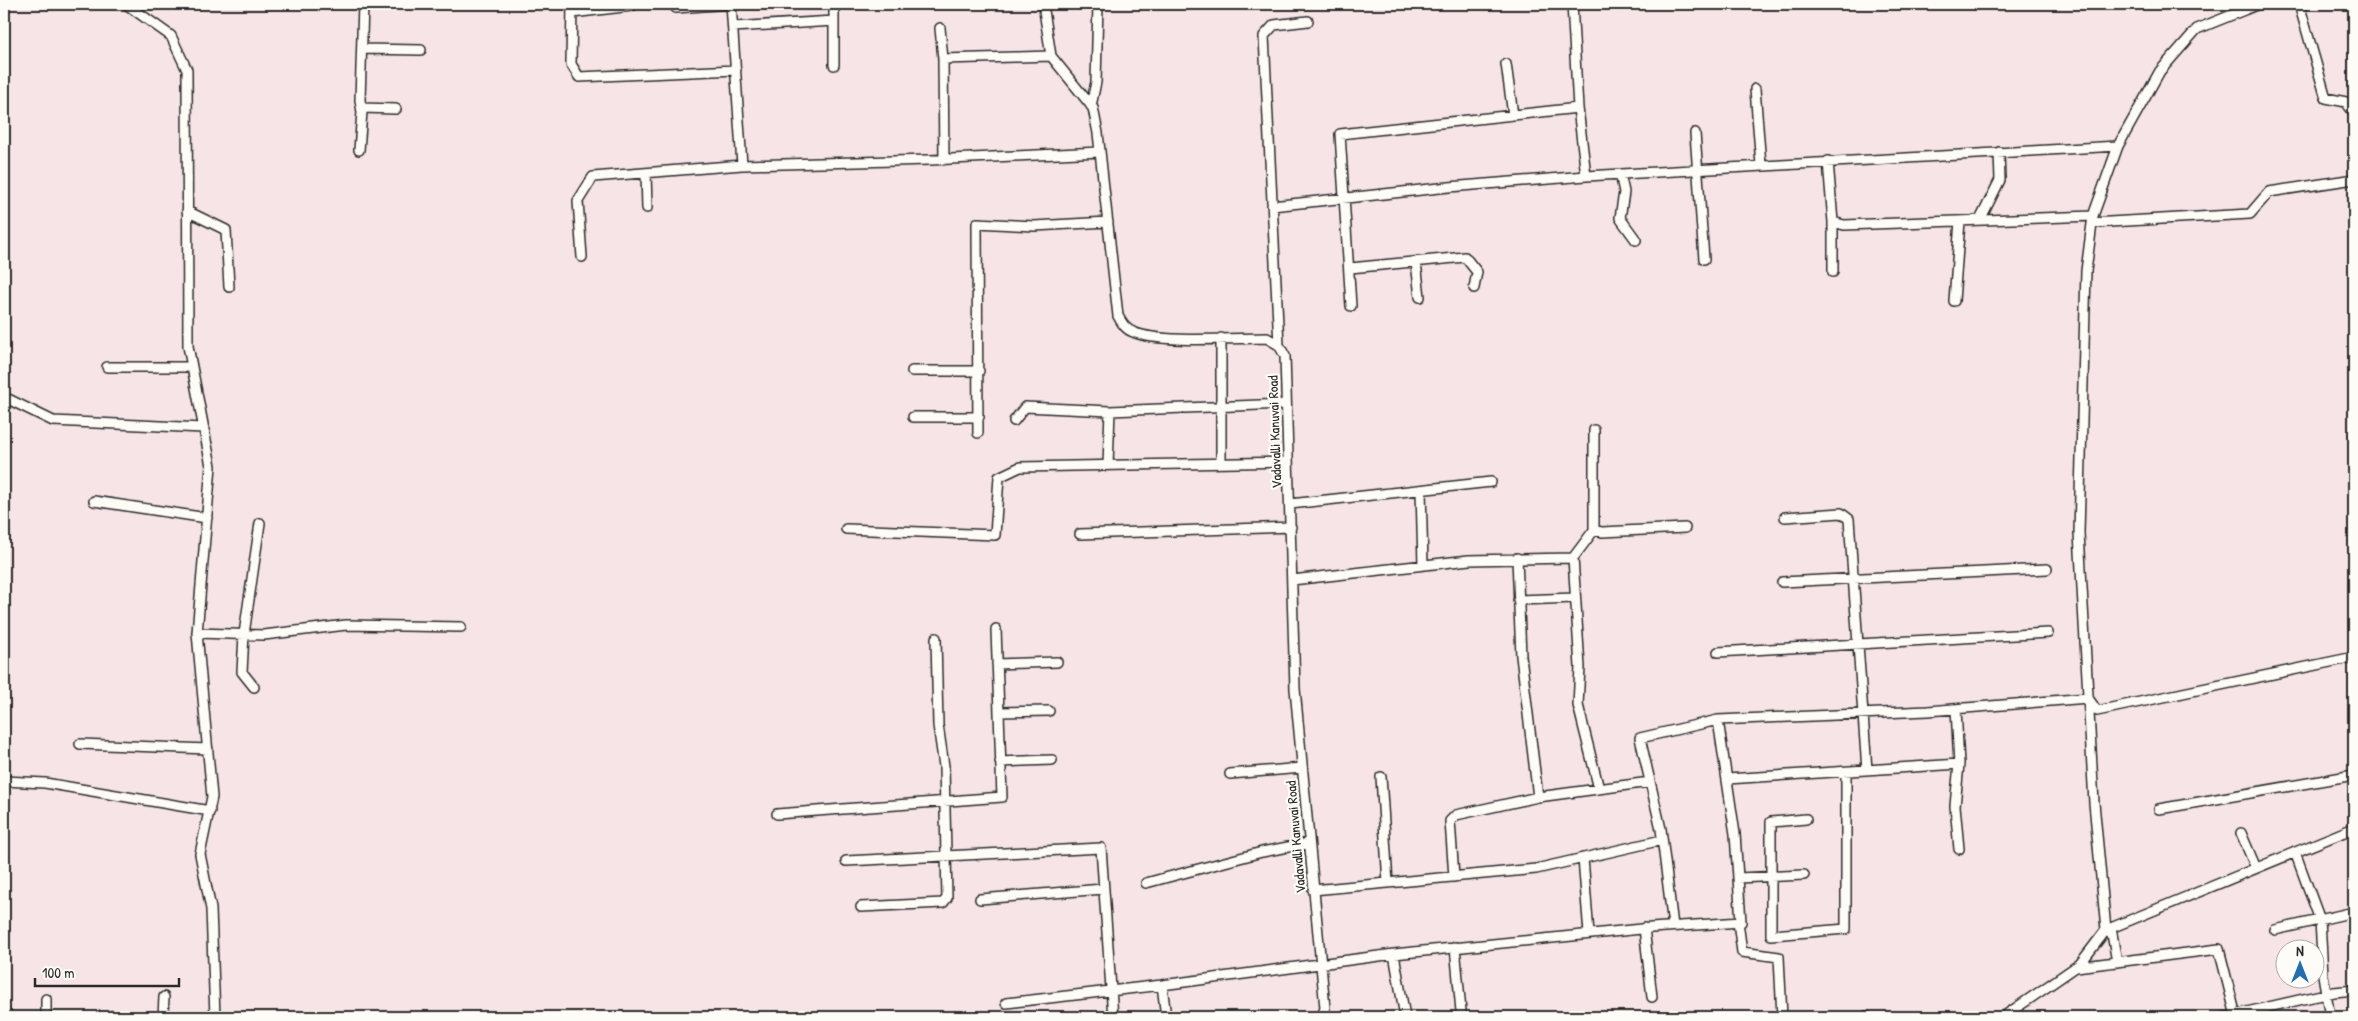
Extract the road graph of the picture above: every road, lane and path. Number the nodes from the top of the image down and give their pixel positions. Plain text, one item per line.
1 (126, 4) edge
2 (363, 4) edge
3 (572, 4) edge
4 (732, 4) edge
5 (834, 4) edge
6 (1043, 4) edge
7 (1098, 4) edge
8 (1572, 4) edge
9 (2259, 4) edge
10 (2299, 4) edge
11 (632, 6) dead end
12 (676, 8) dead end
13 (572, 14) junction
14 (1308, 20) dead end
15 (834, 21) junction
16 (733, 27) junction
17 (940, 28) dead end
18 (362, 49) junction
19 (421, 50) dead end
20 (1051, 56) junction
21 (943, 58) junction
22 (1506, 64) dead end
23 (834, 65) dead end
24 (736, 70) junction
25 (1755, 89) dead end
26 (1091, 106) junction
27 (362, 108) junction
28 (1578, 108) junction
29 (396, 109) dead end
30 (2354, 113) edge
31 (1513, 115) junction
32 (1694, 133) dead end
33 (2118, 146) junction
34 (359, 150) dead end
35 (1100, 152) junction
36 (1999, 152) junction
37 (944, 160) junction
38 (1828, 161) junction
39 (742, 164) junction
40 (1761, 165) junction
41 (1698, 169) junction
42 (646, 173) junction
43 (1620, 174) junction
44 (1586, 176) junction
45 (2354, 179) edge
46 (1344, 199) junction
47 (1272, 206) junction
48 (647, 208) dead end
49 (187, 211) junction
50 (1980, 220) junction
51 (2093, 220) junction
52 (1960, 221) junction
53 (1108, 222) junction
54 (1833, 222) junction
55 (1636, 240) dead end
56 (582, 257) dead end
57 (1704, 259) dead end
58 (1416, 262) junction
59 (1350, 268) junction
60 (1832, 272) dead end
61 (229, 287) dead end
62 (1474, 288) dead end
63 (1420, 297) dead end
64 (1954, 301) dead end
65 (1351, 306) dead end
66 (1221, 338) junction
67 (1279, 345) junction
68 (108, 366) dead end
69 (192, 367) junction
70 (912, 371) dead end
71 (980, 371) junction
72 (4, 397) edge
73 (1286, 404) junction
74 (1220, 407) junction
75 (1110, 411) junction
76 (913, 416) dead end
77 (978, 416) junction
78 (1014, 422) dead end
79 (203, 428) junction
80 (1594, 430) dead end
81 (978, 434) dead end
82 (1288, 462) junction
83 (1221, 463) junction
84 (1108, 465) junction
85 (1490, 482) dead end
86 (1420, 490) junction
87 (94, 501) dead end
88 (1290, 504) junction
89 (1785, 517) dead end
90 (206, 518) junction
91 (260, 523) dead end
92 (1290, 527) junction
93 (1685, 528) dead end
94 (846, 529) dead end
95 (1594, 530) junction
96 (1080, 534) dead end
97 (1517, 558) junction
98 (1573, 558) junction
99 (1423, 565) junction
100 (2047, 569) dead end
101 (1853, 578) junction
102 (1292, 580) junction
103 (1782, 582) dead end
104 (1575, 598) junction
105 (1518, 600) junction
106 (461, 626) dead end
107 (996, 629) dead end
108 (197, 633) junction
109 (2048, 633) dead end
110 (244, 634) junction
111 (936, 638) dead end
112 (1858, 643) junction
113 (1718, 652) dead end
114 (2354, 658) edge
115 (1057, 662) dead end
116 (998, 664) junction
117 (254, 687) dead end
118 (2088, 698) junction
119 (1956, 709) junction
120 (1050, 711) dead end
121 (999, 712) junction
122 (1864, 713) junction
123 (1718, 720) junction
124 (80, 744) dead end
125 (208, 750) junction
126 (1052, 760) dead end
127 (1000, 762) junction
128 (1959, 764) junction
129 (1302, 768) junction
130 (1867, 770) junction
131 (1846, 772) junction
132 (1230, 774) dead end
133 (2354, 775) edge
134 (1381, 777) dead end
135 (1727, 779) junction
136 (4, 781) edge
137 (1650, 782) junction
138 (1599, 789) junction
139 (1538, 797) junction
140 (946, 801) junction
141 (2159, 809) dead end
142 (210, 811) junction
143 (777, 814) dead end
144 (1806, 819) dead end
145 (2354, 828) edge
146 (2241, 833) dead end
147 (1662, 840) junction
148 (1309, 843) junction
149 (1959, 849) dead end
150 (2295, 852) junction
151 (948, 856) junction
152 (1584, 858) junction
153 (846, 861) dead end
154 (2256, 868) junction
155 (1804, 875) dead end
156 (1771, 876) junction
157 (1454, 877) junction
158 (1738, 878) junction
159 (1388, 883) junction
160 (1146, 884) dead end
161 (1104, 889) junction
162 (1313, 890) junction
163 (980, 899) dead end
164 (861, 907) dead end
165 (2354, 912) edge
166 (2320, 920) junction
167 (1738, 922) junction
168 (1673, 926) junction
169 (1644, 928) junction
170 (2108, 929) junction
171 (2276, 930) dead end
172 (1590, 934) junction
173 (1455, 947) junction
174 (1394, 954) junction
175 (2117, 962) junction
176 (1320, 964) junction
177 (2076, 967) junction
178 (1162, 986) junction
179 (2354, 990) edge
180 (1111, 991) junction
181 (2326, 994) junction
182 (164, 997) dead end
183 (1652, 997) dead end
184 (46, 999) dead end
185 (1006, 1003) dead end
186 (1461, 1010) dead end
187 (2236, 1016) junction
188 (46, 1017) edge
189 (163, 1017) edge
190 (215, 1017) edge
191 (1113, 1017) edge
192 (1166, 1017) edge
193 (1322, 1017) edge
194 (1404, 1017) edge
195 (1782, 1017) edge
196 (2003, 1017) edge
197 (2225, 1017) edge
198 (2330, 1017) edge

1 - 49 street
2 - 18 street
3 - 13 street
4 - 12 street
4 - 16 street
5 - 15 street
6 - 20 street
7 - 26 street
8 - 28 street
9 - 33 street
10 - 30 street
11 - 13 street
13 - 24 street
14 - 47 street, Vadavalli Kanuvai Road
15 - 16 street
15 - 23 street
16 - 24 street
17 - 21 street
18 - 19 street
18 - 27 street
20 - 21 street
20 - 26 street
21 - 37 street
22 - 31 street
24 - 39 street
25 - 40 street
26 - 35 street
27 - 29 street
27 - 34 street
28 - 31 street
28 - 44 street
31 - 46 street
32 - 41 street
33 - 36 street
33 - 51 street
35 - 37 street
35 - 53 street
36 - 38 street
36 - 50 street
37 - 39 street
38 - 40 street
38 - 54 street
39 - 42 street
40 - 41 street
41 - 43 street
41 - 57 street
42 - 48 street
42 - 56 street
43 - 44 street
43 - 55 street
44 - 46 street
45 - 51 street
46 - 47 street
46 - 59 street
47 - 67 street, Vadavalli Kanuvai Road
49 - 61 street
49 - 69 street
50 - 51 street
50 - 52 street
51 - 118 street
52 - 54 street
52 - 64 street
53 - 66 street
53 - 71 street
54 - 60 street
58 - 59 street
58 - 62 street
58 - 63 street
59 - 65 street
66 - 67 street
66 - 74 street
67 - 73 street, Vadavalli Kanuvai Road
68 - 69 street
69 - 79 street
70 - 71 street
71 - 77 street
72 - 79 street
73 - 74 street
73 - 82 street, Vadavalli Kanuvai Road
74 - 75 street
74 - 83 street
75 - 78 street
75 - 84 street
76 - 77 street
77 - 81 street
79 - 90 street
80 - 95 street
82 - 83 street
82 - 88 street, Vadavalli Kanuvai Road
83 - 84 street
84 - 94 street
85 - 86 street
86 - 88 street
86 - 99 street
87 - 90 street
88 - 92 street, Vadavalli Kanuvai Road
89 - 101 street
90 - 108 street
91 - 110 street
92 - 96 street
92 - 102 street, Vadavalli Kanuvai Road
93 - 95 street
95 - 98 street
97 - 98 street
97 - 99 street
97 - 105 street
98 - 104 street
99 - 102 street
100 - 101 street
101 - 103 street
101 - 112 street
102 - 129 street, Vadavalli Kanuvai Road
104 - 105 street
104 - 138 street
105 - 139 street
106 - 110 street
107 - 116 street
108 - 110 street
108 - 125 street
109 - 112 street
110 - 117 street
111 - 140 street
112 - 113 street
112 - 122 street
114 - 118 street
115 - 116 street
116 - 121 street
118 - 119 street
118 - 170 street
119 - 122 street
119 - 128 street
120 - 121 street
121 - 127 street
122 - 123 street
122 - 130 street
123 - 135 street
123 - 137 street
124 - 125 street
125 - 142 street
126 - 127 street
127 - 140 street
128 - 130 street
128 - 149 street
129 - 132 street
129 - 148 street, Vadavalli Kanuvai Road
130 - 131 street
131 - 135 street
131 - 156 street
133 - 141 street
134 - 159 street
135 - 158 street
136 - 142 street
137 - 138 street
137 - 147 street
138 - 139 street
139 - 157 street
140 - 143 street
140 - 151 street
142 - 190 street
144 - 156 street
145 - 150 street
146 - 154 street
147 - 152 street
147 - 168 street
148 - 160 street
148 - 162 street, Vadavalli Kanuvai Road
150 - 154 street
150 - 166 street
151 - 153 street
151 - 161 street
151 - 164 street
152 - 157 street
152 - 172 street
154 - 170 street
155 - 156 street
156 - 158 street
157 - 159 street
158 - 167 street
159 - 162 street
161 - 163 street
161 - 180 street
162 - 176 street, Vadavalli Kanuvai Road
165 - 166 street
166 - 171 street
166 - 181 street
167 - 168 street
167 - 195 street
168 - 169 street
169 - 172 street
169 - 183 street
170 - 175 street
170 - 177 street
172 - 173 street
173 - 174 street
173 - 186 street
174 - 176 street
174 - 194 street
175 - 177 street
175 - 187 street
176 - 178 street
176 - 193 street, Vadavalli Kanuvai Road
177 - 196 street
178 - 180 street
178 - 192 street
179 - 181 street
180 - 185 street
180 - 191 street
181 - 187 street
181 - 198 street
182 - 189 street
184 - 188 street
187 - 197 street

